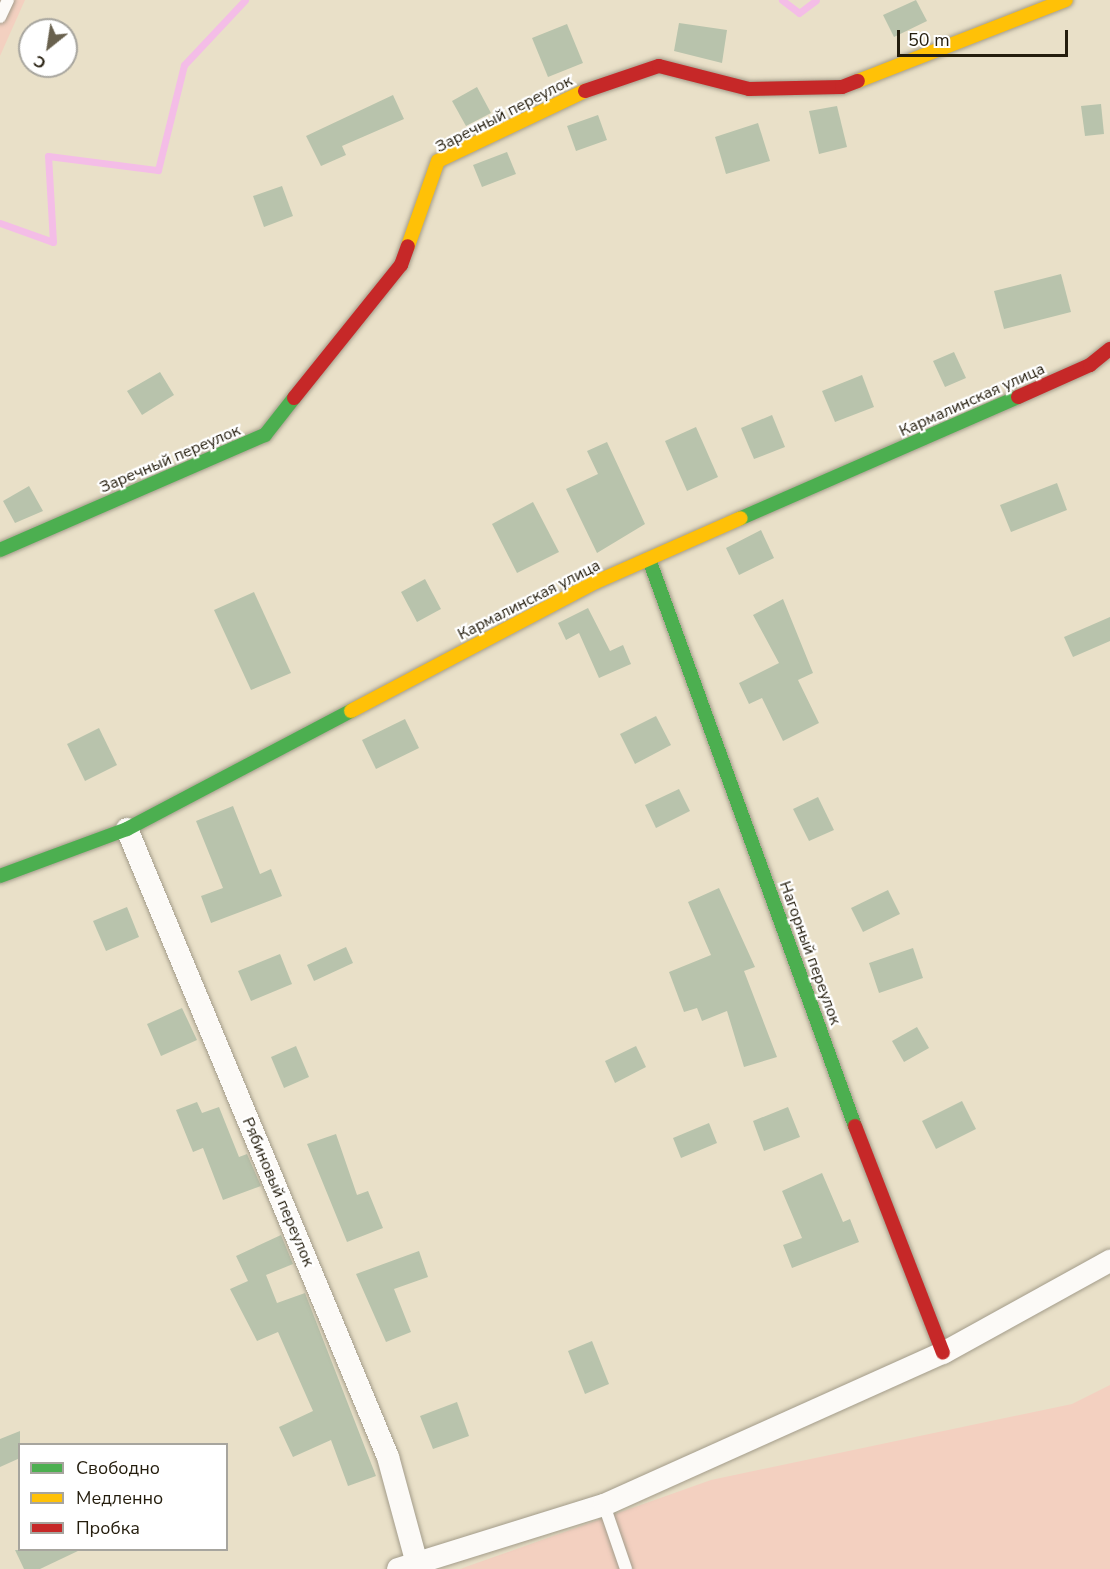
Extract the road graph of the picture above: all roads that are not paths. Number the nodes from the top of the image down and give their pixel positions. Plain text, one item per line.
1 (8, 0) edge
2 (1066, 0) edge
3 (0, 17) edge
4 (1110, 349) edge
5 (0, 550) edge
6 (651, 562) junction
7 (127, 829) junction
8 (0, 876) edge
9 (1110, 1261) edge
10 (944, 1353) junction
11 (604, 1505) junction
12 (411, 1566) edge
13 (626, 1569) edge

1 - 3 lane
2 - 5 street, Заречный переулок
4 - 6 street, Кармалинская улица
6 - 7 street, Кармалинская улица
6 - 10 street, Нагорный переулок
7 - 8 street, Кармалинская улица
7 - 12 street, Рябиновый переулок
9 - 10 street
10 - 11 street
11 - 12 street
11 - 13 lane

